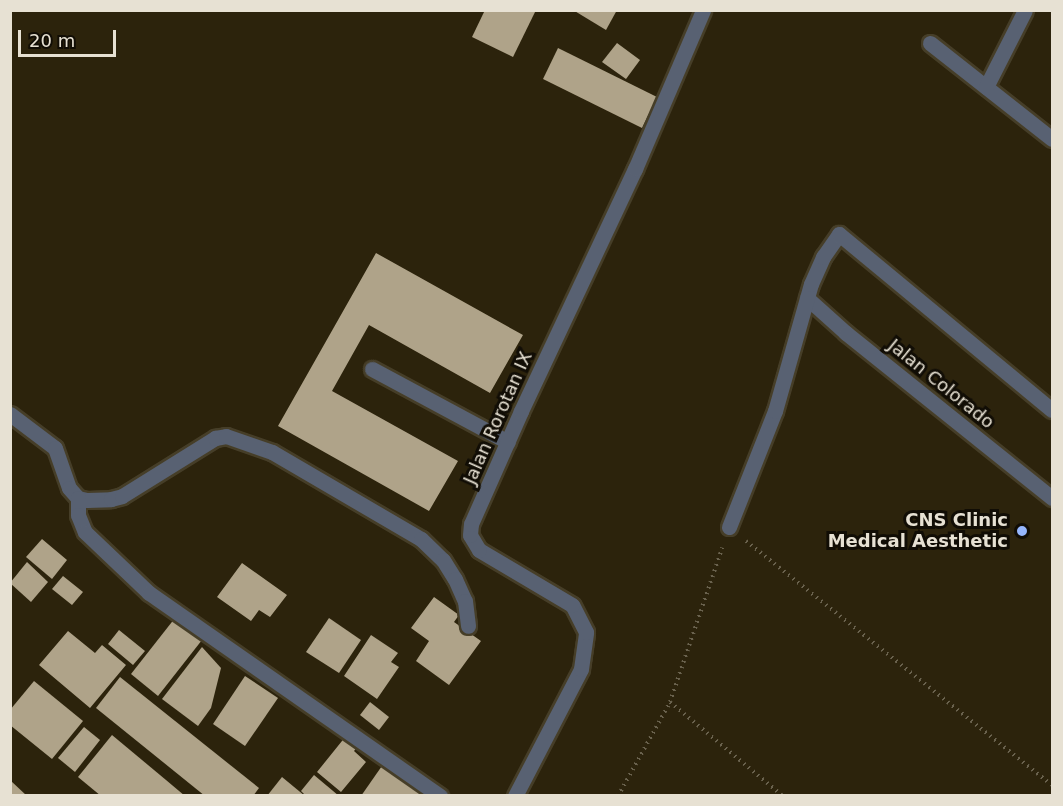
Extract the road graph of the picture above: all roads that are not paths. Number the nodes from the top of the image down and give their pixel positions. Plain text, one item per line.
1 (703, 10) edge
2 (1025, 10) edge
3 (930, 43) dead end
4 (986, 87) junction
5 (1053, 139) edge
6 (807, 298) junction
7 (372, 369) dead end
8 (1053, 410) edge
9 (10, 414) edge
10 (508, 441) junction
11 (78, 498) junction
12 (1053, 498) edge
13 (729, 527) road end
14 (468, 626) dead end
15 (440, 795) edge
16 (515, 795) edge

1 - 10 street, Jalan Rorotan IX
2 - 4 street
3 - 4 street
4 - 5 street
6 - 8 street
6 - 12 street, Jalan Colorado
6 - 13 street
7 - 10 street
9 - 11 street
10 - 16 street, Jalan Rorotan IX
11 - 14 street
11 - 15 street

